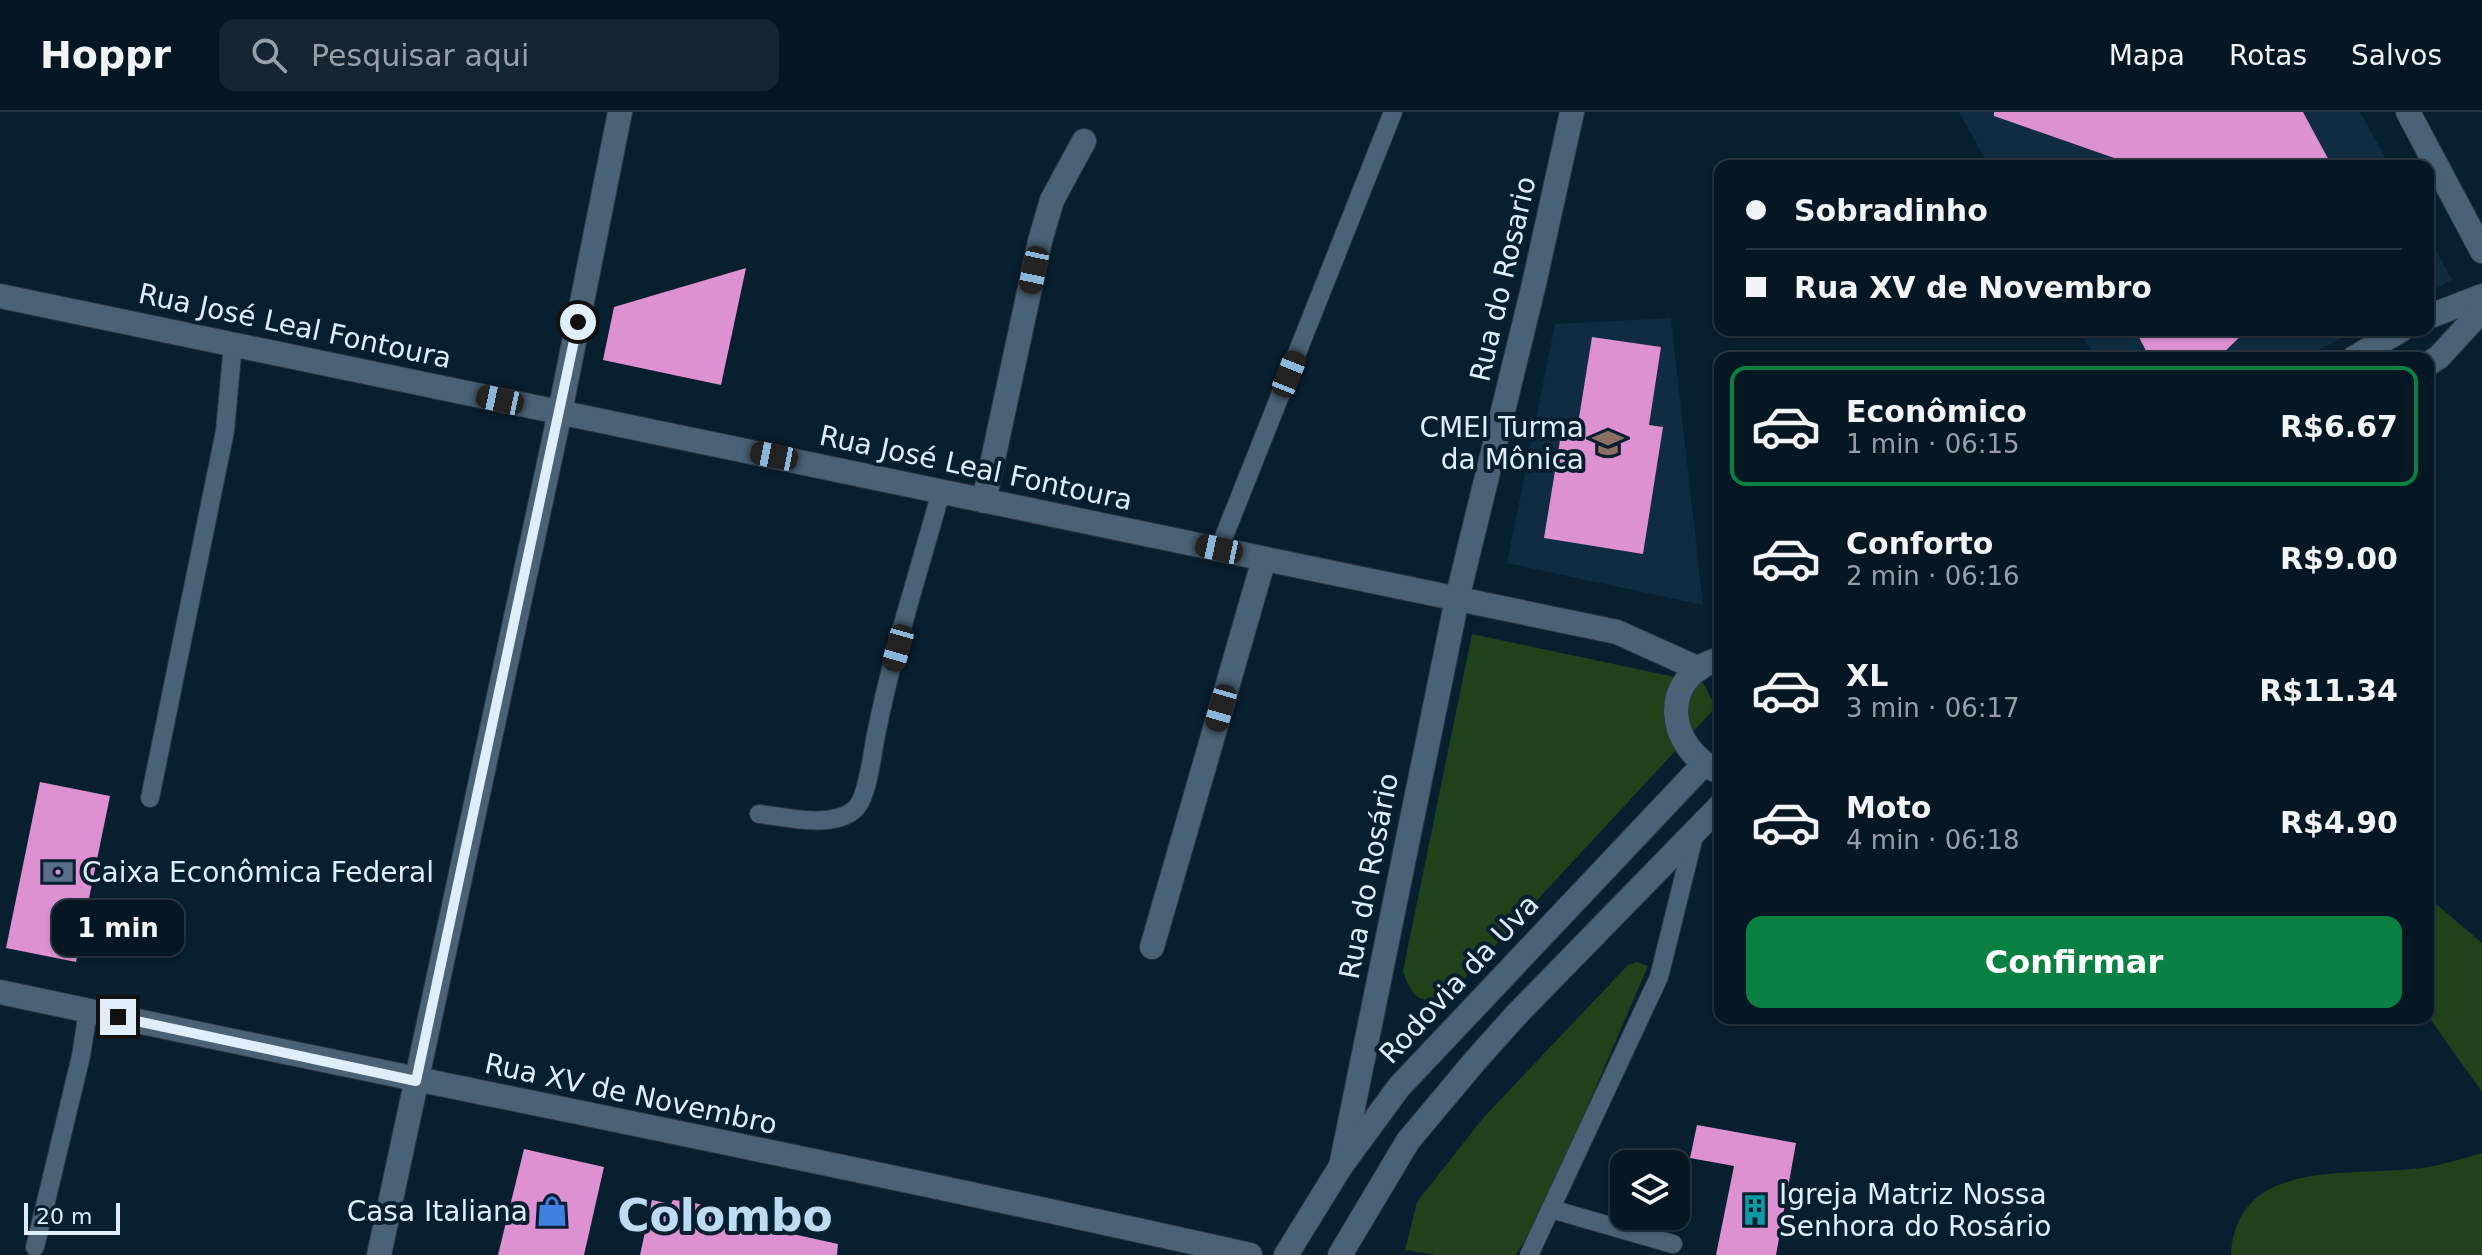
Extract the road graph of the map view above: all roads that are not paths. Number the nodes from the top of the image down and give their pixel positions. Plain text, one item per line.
1 (620, 112) edge
2 (1393, 112) edge
3 (1572, 112) edge
4 (2408, 112) edge
5 (1084, 141) dead end
6 (2434, 160) edge
7 (2434, 161) edge
8 (2482, 251) edge
9 (0, 296) edge
10 (2482, 296) edge
11 (2482, 310) edge
12 (2434, 315) edge
13 (2391, 336) edge
14 (233, 344) junction
15 (2364, 352) edge
16 (2434, 360) edge
17 (560, 412) junction
18 (941, 491) junction
19 (984, 501) junction
20 (1219, 549) junction
21 (1264, 559) junction
22 (1457, 599) junction
23 (1710, 664) edge
24 (1711, 769) edge
25 (150, 798) dead end
26 (1714, 812) edge
27 (759, 814) dead end
28 (1696, 829) junction
29 (1152, 947) dead end
30 (0, 992) edge
31 (88, 1011) junction
32 (416, 1081) junction
33 (1341, 1166) junction
34 (1551, 1209) junction
35 (1673, 1244) dead end
36 (35, 1247) dead end
37 (379, 1255) edge
38 (1250, 1255) edge
39 (1286, 1255) edge
40 (1340, 1255) edge
41 (1529, 1255) edge

1 - 17 street
2 - 20 lane
3 - 22 street, Rua do Rosario
4 - 6 street
5 - 19 street
7 - 8 street
9 - 14 street, Rua José Leal Fontoura
10 - 12 street
11 - 16 street
13 - 15 street
14 - 17 street, Rua José Leal Fontoura
14 - 25 lane
17 - 18 street, Rua José Leal Fontoura
17 - 32 street
18 - 19 street, Rua José Leal Fontoura
18 - 27 lane
19 - 20 street, Rua José Leal Fontoura
20 - 21 street, Rua José Leal Fontoura
21 - 22 street, Rua José Leal Fontoura
21 - 29 street
22 - 23 street, Rua José Leal Fontoura
22 - 33 street, Rua do Rosário
23 - 24 street
24 - 33 street, Rodovia da Uva
26 - 28 street
28 - 34 lane
28 - 40 street
30 - 31 street, Rua XV de Novembro
31 - 32 street, Rua XV de Novembro
31 - 36 lane
32 - 37 street
32 - 38 street, Rua XV de Novembro
33 - 39 street, Rodovia da Uva
34 - 35 lane
34 - 41 lane

